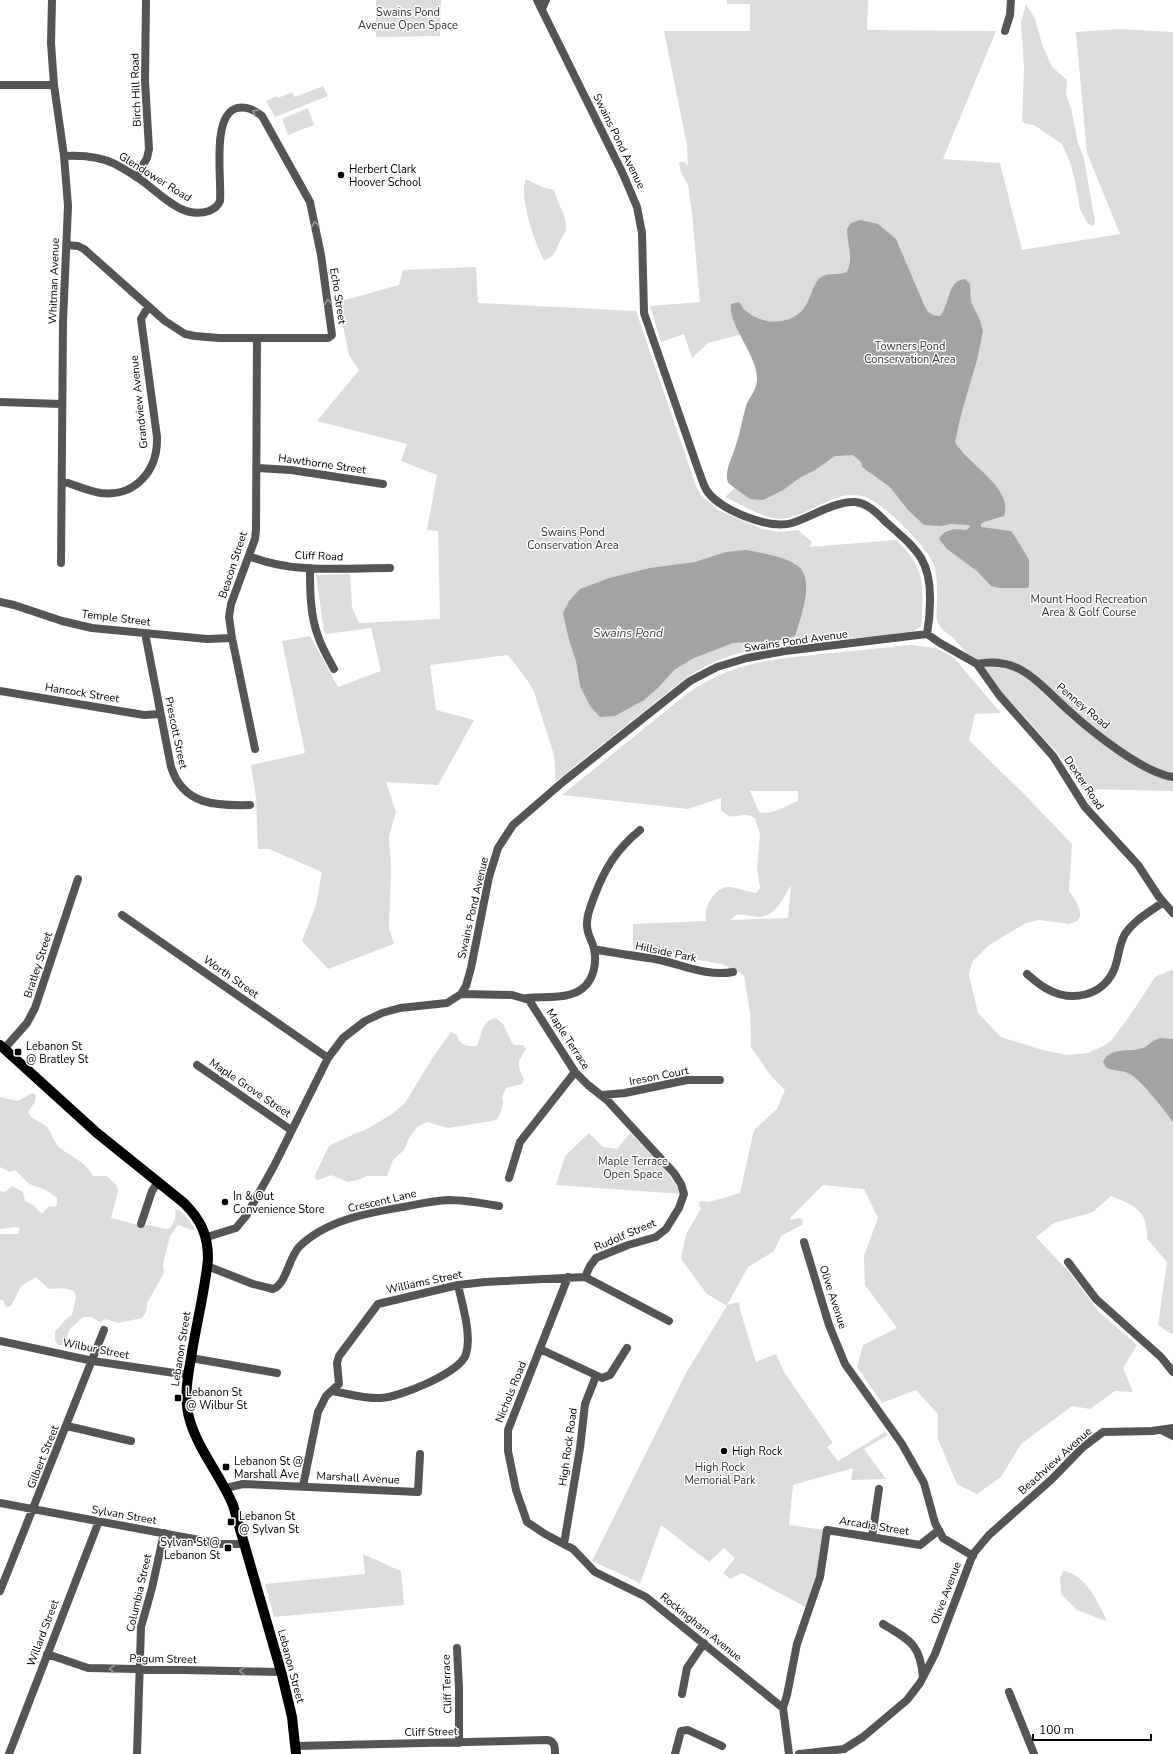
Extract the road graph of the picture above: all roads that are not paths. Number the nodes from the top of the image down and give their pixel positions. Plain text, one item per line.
1 (52, 0) edge
2 (146, 0) edge
3 (537, 0) edge
4 (546, 0) edge
5 (1011, 0) edge
6 (542, 9) junction
7 (1005, 31) dead end
8 (0, 85) edge
9 (54, 85) junction
10 (64, 156) junction
11 (136, 177) junction
12 (210, 210) joint
13 (66, 245) junction
14 (148, 307) junction
15 (257, 338) junction
16 (0, 402) edge
17 (62, 404) junction
18 (258, 468) junction
19 (62, 481) junction
20 (383, 484) dead end
21 (249, 556) junction
22 (61, 563) dead end
23 (310, 568) junction
24 (390, 568) dead end
25 (0, 602) edge
26 (145, 633) junction
27 (927, 634) junction
28 (232, 638) junction
29 (978, 664) junction
30 (334, 669) dead end
31 (0, 691) edge
32 (160, 714) junction
33 (255, 749) dead end
34 (1173, 777) edge
35 (250, 805) dead end
36 (640, 830) dead end
37 (78, 879) dead end
38 (1163, 902) junction
39 (1173, 913) edge
40 (122, 914) dead end
41 (594, 949) junction
42 (733, 972) dead end
43 (1027, 974) dead end
44 (461, 994) junction
45 (527, 998) junction
46 (2, 1047) edge
47 (328, 1058) junction
48 (197, 1065) dead end
49 (575, 1072) junction
50 (720, 1080) dead end
51 (602, 1095) junction
52 (291, 1130) junction
53 (509, 1178) dead end
54 (158, 1182) junction
55 (684, 1192) joint
56 (499, 1206) dead end
57 (141, 1224) dead end
58 (207, 1238) junction
59 (804, 1242) dead end
60 (1068, 1262) dead end
61 (207, 1266) junction
62 (568, 1277) junction
63 (585, 1277) junction
64 (458, 1285) junction
65 (669, 1321) dead end
66 (104, 1330) dead end
67 (0, 1341) edge
68 (626, 1348) dead end
69 (540, 1349) junction
70 (191, 1358) junction
71 (92, 1361) junction
72 (1173, 1372) edge
73 (277, 1373) dead end
74 (188, 1375) junction
75 (596, 1376) junction
76 (333, 1391) junction
77 (67, 1426) junction
78 (1173, 1428) edge
79 (1161, 1430) junction
80 (1173, 1436) edge
81 (131, 1441) dead end
82 (420, 1454) dead end
83 (303, 1486) junction
84 (226, 1488) junction
85 (879, 1489) dead end
86 (0, 1503) edge
87 (33, 1510) junction
88 (99, 1521) junction
89 (939, 1530) junction
90 (164, 1533) junction
91 (872, 1537) junction
92 (244, 1544) junction
93 (564, 1544) junction
94 (973, 1556) junction
95 (0, 1591) edge
96 (883, 1624) dead end
97 (704, 1643) junction
98 (457, 1648) dead end
99 (47, 1654) junction
100 (139, 1670) junction
101 (281, 1672) junction
102 (923, 1677) junction
103 (1010, 1692) dead end
104 (682, 1694) dead end
105 (783, 1708) junction
106 (459, 1743) junction
107 (722, 1746) dead end
108 (296, 1750) edge
109 (8, 1754) edge
110 (137, 1754) edge
111 (555, 1754) edge
112 (675, 1754) edge
113 (789, 1754) edge
114 (799, 1754) edge
115 (1034, 1754) edge

1 - 9 street, Whitman Avenue
2 - 11 street, Birch Hill Road
3 - 6 street, Swains Pond Avenue
4 - 6 street
5 - 7 street
6 - 27 street, Swains Pond Avenue
8 - 9 street
9 - 10 street, Whitman Avenue
10 - 11 street, Glendower Road
10 - 13 street, Whitman Avenue
11 - 12 street, Glendower Road
15 -> 12 street, Echo Street
13 - 14 street, Echo Street
13 - 17 street, Whitman Avenue
14 - 15 street, Echo Street
14 - 19 street, Grandview Avenue
15 - 18 street, Beacon Street
16 - 17 street
17 - 19 street, Whitman Avenue
18 - 20 street, Hawthorne Street
18 - 21 street, Beacon Street
19 - 22 street, Whitman Avenue
21 - 23 street, Cliff Road
21 - 28 street, Beacon Street
23 - 24 street, Cliff Road
23 - 30 street
25 - 26 street, Temple Street
26 - 28 street, Temple Street
26 - 32 street, Prescott Street
27 - 29 street
27 - 44 street, Swains Pond Avenue
28 - 33 street, Beacon Street
29 - 34 street, Penney Road
29 - 38 street, Dexter Road
31 - 32 street, Hancock Street
32 - 35 street, Prescott Street
36 - 41 street
37 - 46 street, Bratley Street
38 - 39 street, Dexter Road
38 - 43 street
40 - 47 street, Worth Street
41 - 42 street, Hillside Park
41 - 45 street
44 - 45 street
44 - 47 street
45 - 49 street, Maple Terrace
46 - 54 main road, Lebanon Street
47 - 52 street
48 - 52 street, Maple Grove Street
49 - 51 street, Maple Terrace
49 - 53 street
50 - 51 street, Ireson Court
51 - 55 street, Maple Terrace
52 - 58 street
54 - 57 street
54 - 58 main road, Lebanon Street
55 - 63 street, Rudolf Street
56 - 61 street, Crescent Lane
58 - 61 main road, Lebanon Street
59 - 89 street, Olive Avenue
60 - 72 street
61 - 70 main road, Lebanon Street
62 - 63 street, Williams Street
62 - 64 street, Williams Street
62 - 69 street, Nichols Road
63 - 65 street, Williams Street
64 - 76 street, Williams Street
64 - 76 street
66 - 71 street, Gilbert Street
67 - 71 street, Wilbur Street
68 - 75 street
69 - 75 street
69 - 93 street, Nichols Road
70 - 73 street
70 - 74 main road, Lebanon Street
71 - 74 street, Wilbur Street
71 - 77 street, Gilbert Street
74 - 84 main road, Lebanon Street
75 - 93 street, High Rock Road
76 - 83 street, Williams Street
77 - 81 street
77 - 87 street, Gilbert Street
78 - 79 street, Beachview Avenue
79 - 80 street
79 - 94 street, Beachview Avenue
82 - 83 street, Marshall Avenue
83 - 84 street, Marshall Avenue
84 - 92 main road, Lebanon Street
85 - 91 street
86 - 87 street, Sylvan Street
87 - 88 street, Sylvan Street
87 - 95 street, Gilbert Street
88 - 90 street, Sylvan Street
88 - 99 street, Willard Street
89 - 91 street, Arcadia Street
89 - 94 street, Olive Avenue
90 - 92 street, Sylvan Street
90 - 100 street, Columbia Street
91 - 105 street, Arcadia Street
92 - 101 main road, Lebanon Street
93 - 97 street, Rockingham Avenue
94 - 102 street, Olive Avenue
96 - 102 street
97 - 104 street
97 - 105 street, Rockingham Avenue
98 - 106 street, Cliff Terrace
100 -> 99 street, Pagum Street
99 - 109 street, Willard Street
101 -> 100 street, Pagum Street
100 - 110 street, Columbia Street
101 - 108 main road, Lebanon Street
102 - 114 street, Olive Avenue
103 - 115 street
105 - 113 street
106 - 108 street, Cliff Street
106 - 111 street, Cliff Street
107 - 112 street

